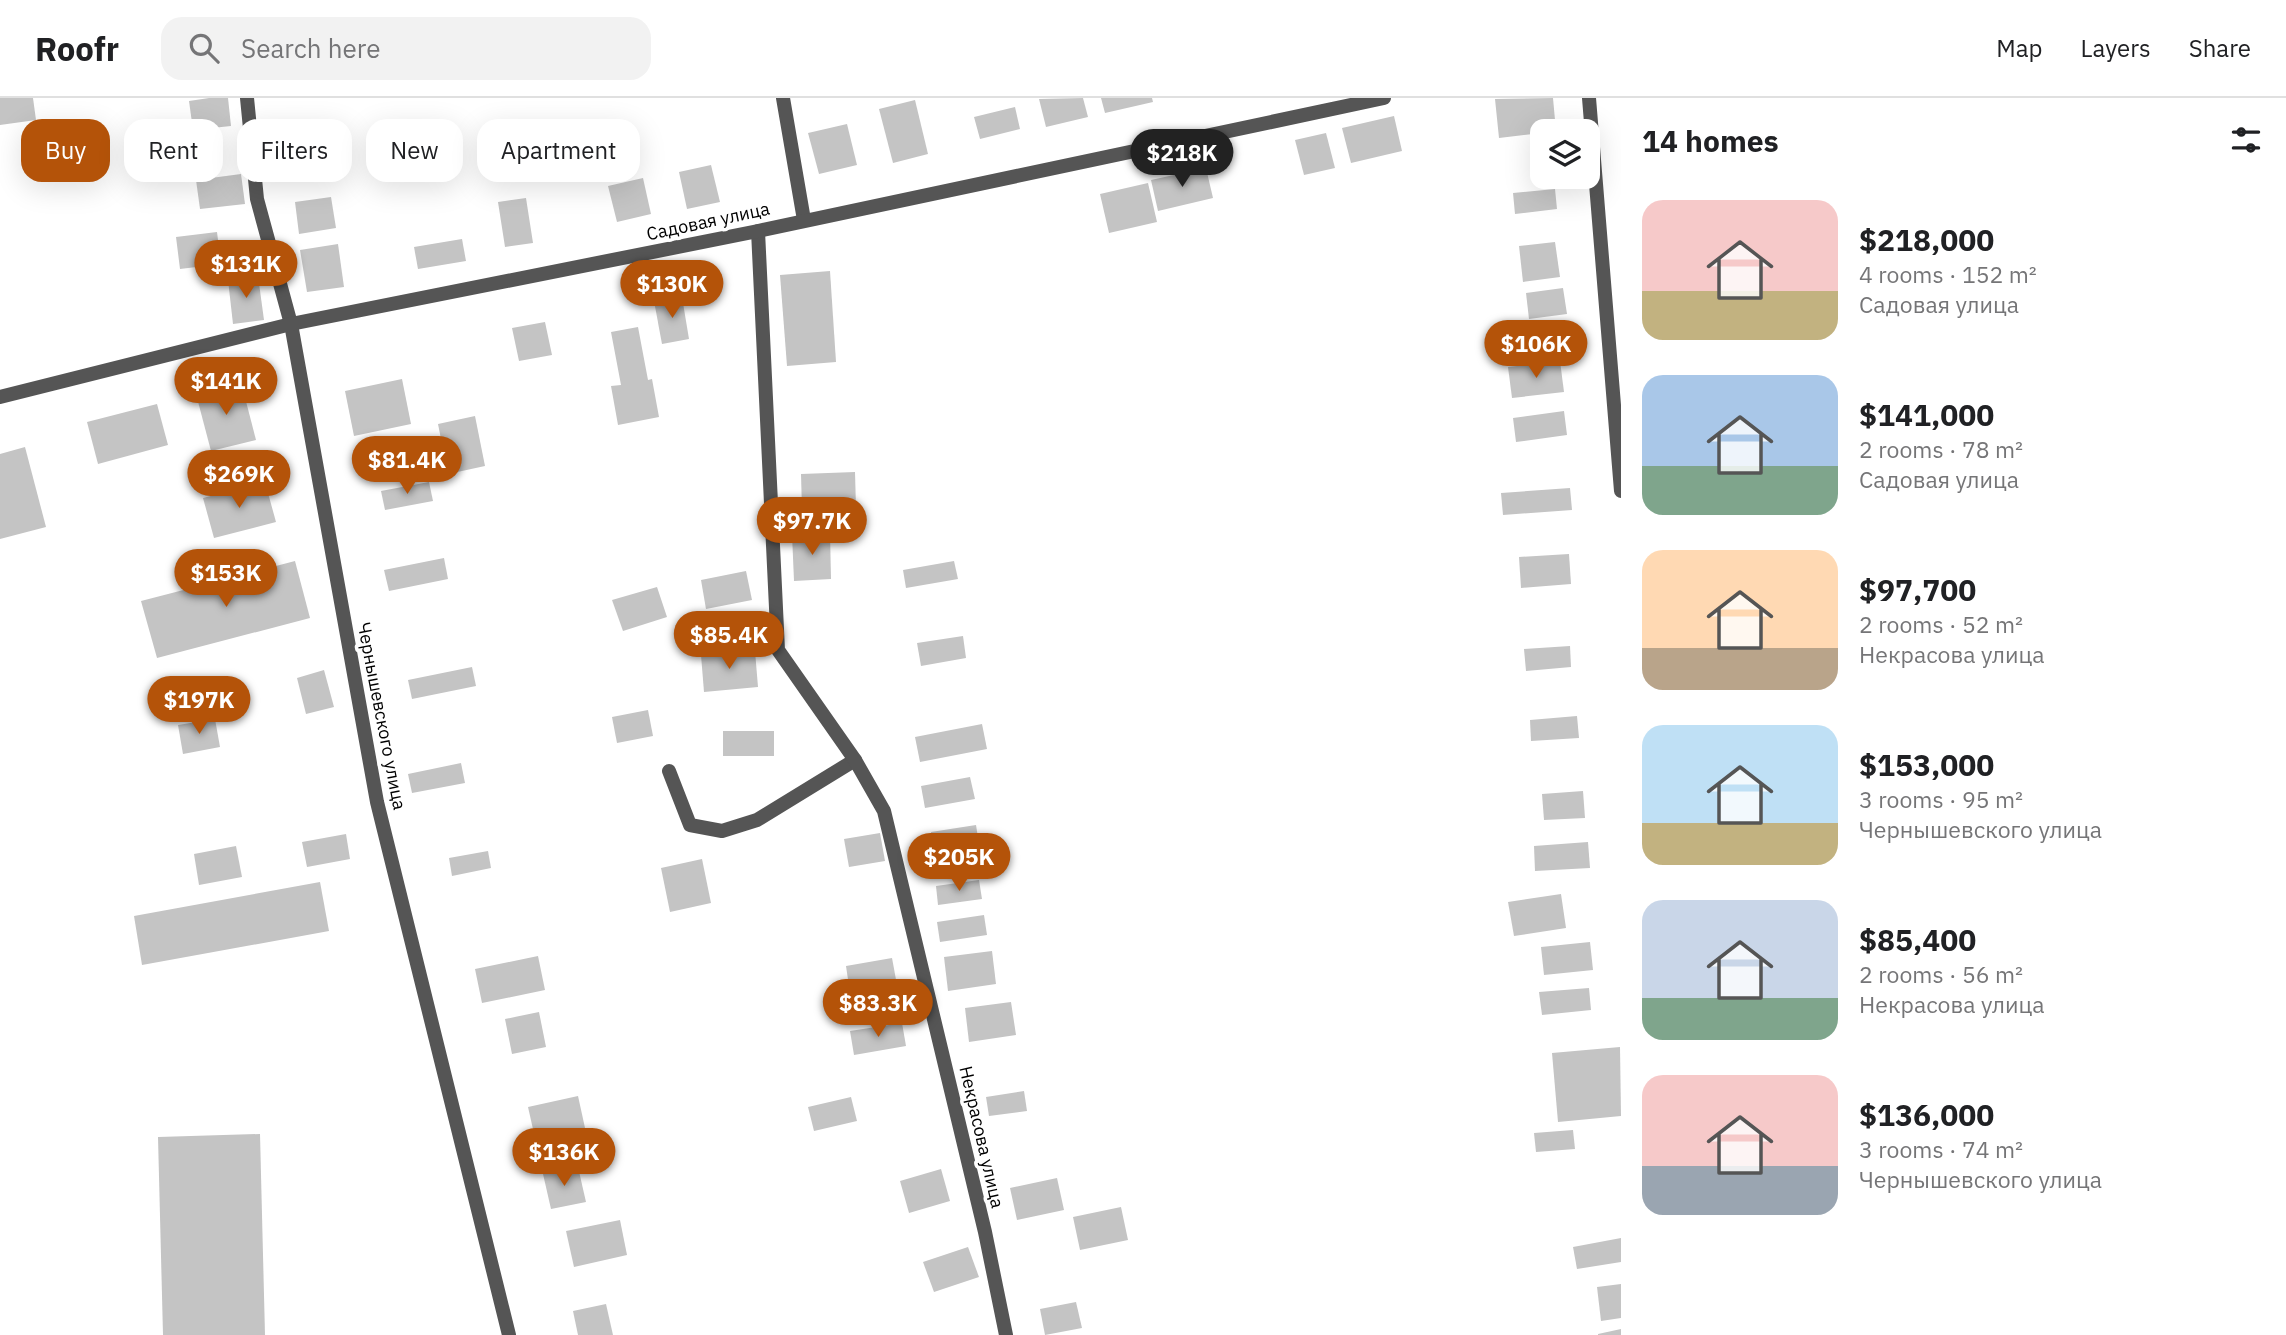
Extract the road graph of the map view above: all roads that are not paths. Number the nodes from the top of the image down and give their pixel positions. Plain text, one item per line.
1 (247, 98) edge
2 (783, 98) edge
3 (1384, 98) edge
4 (1589, 98) edge
5 (804, 219) junction
6 (758, 231) junction
7 (291, 324) junction
8 (0, 397) edge
9 (1621, 491) edge
10 (855, 760) junction
11 (669, 771) dead end
12 (509, 1335) edge
13 (1006, 1335) edge

1 - 7 street, Чернышевского улица
2 - 5 street
3 - 5 street, Садовая улица
4 - 9 street
5 - 6 street, Садовая улица
6 - 7 street, Садовая улица
6 - 10 street, Некрасова улица
7 - 8 street, Садовая улица
7 - 12 street, Чернышевского улица
10 - 11 street
10 - 13 street, Некрасова улица

